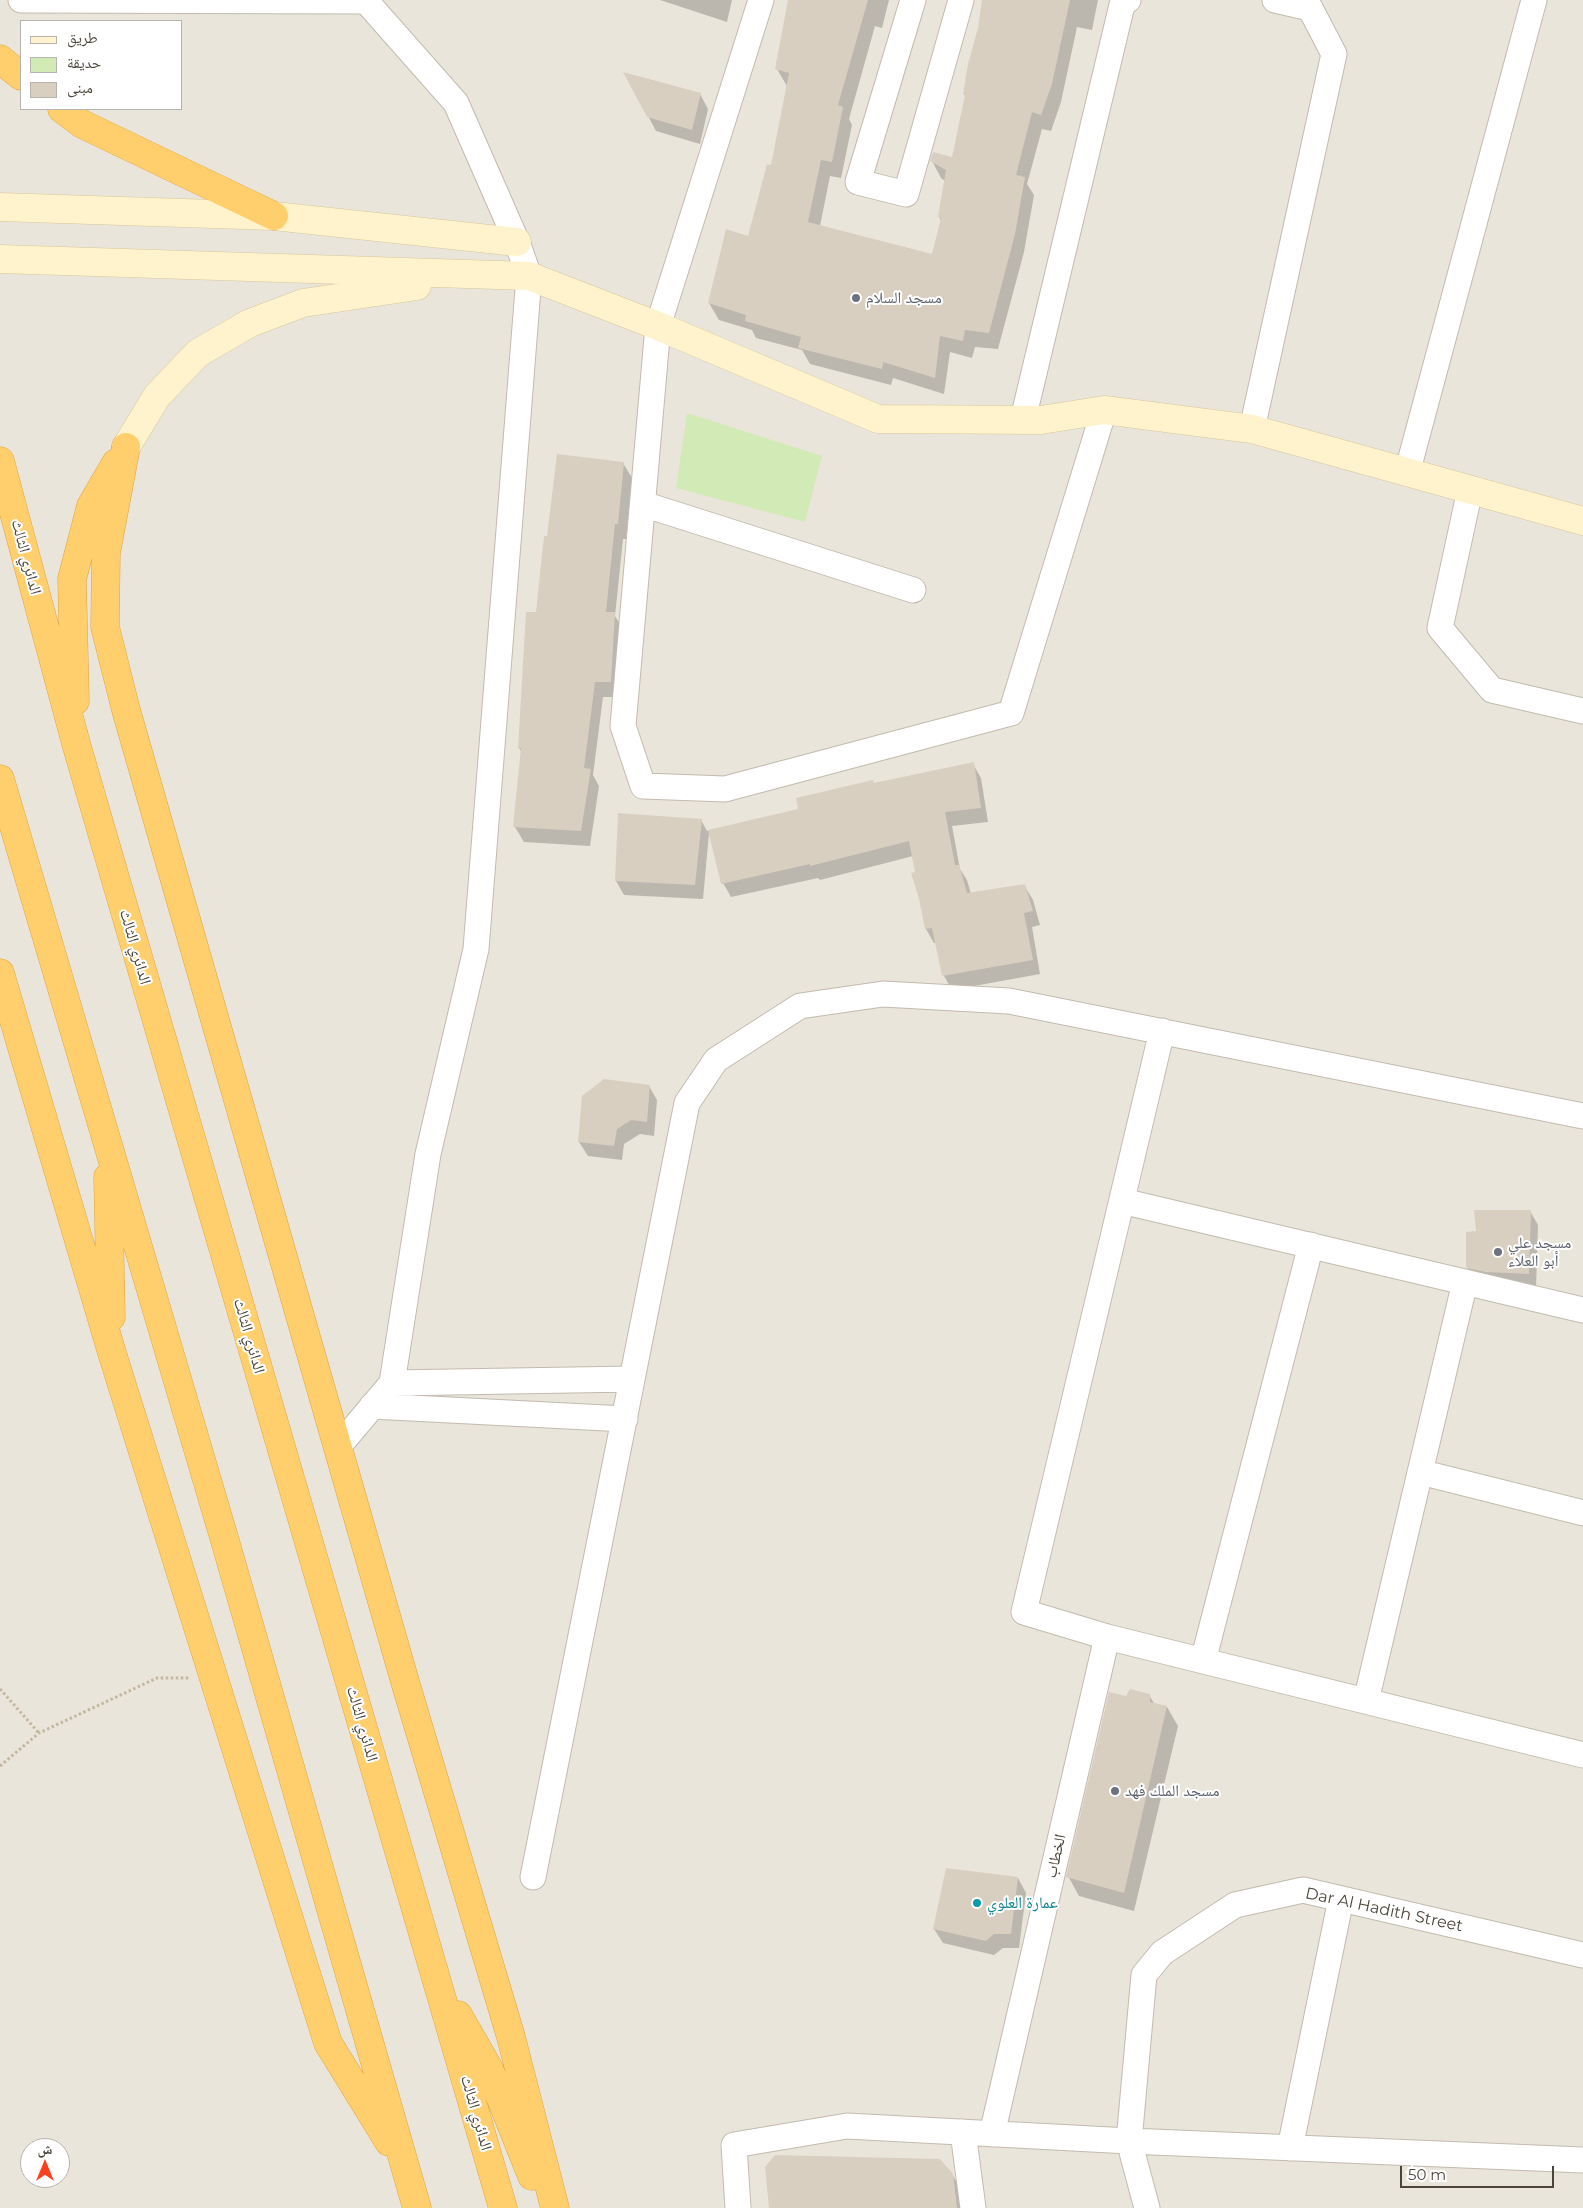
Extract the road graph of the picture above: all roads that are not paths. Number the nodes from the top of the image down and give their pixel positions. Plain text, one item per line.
1 (21, 0) edge
2 (761, 0) edge
3 (913, 0) edge
4 (961, 0) edge
5 (1128, 0) edge
6 (1275, 0) edge
7 (1534, 0) edge
8 (365, 1) edge
9 (0, 59) edge
10 (20, 75) edge
11 (63, 110) edge
12 (0, 207) edge
13 (274, 216) junction
14 (517, 242) junction
15 (0, 259) edge
16 (498, 276) junction
17 (530, 276) junction
18 (658, 326) junction
19 (1104, 410) junction
20 (1023, 419) junction
21 (1252, 430) junction
22 (126, 447) junction
23 (0, 461) edge
24 (1407, 472) junction
25 (1470, 490) junction
26 (643, 504) junction
27 (1583, 521) edge
28 (913, 590) dead end
29 (1583, 711) edge
30 (77, 747) junction
31 (0, 779) edge
32 (0, 973) edge
33 (1162, 1031) junction
34 (1583, 1116) edge
35 (107, 1141) junction
36 (1122, 1201) junction
37 (1311, 1245) junction
38 (1465, 1282) junction
39 (1583, 1308) edge
40 (112, 1353) junction
41 (632, 1379) junction
42 (392, 1383) junction
43 (372, 1406) junction
44 (625, 1419) junction
45 (338, 1447) junction
46 (1420, 1472) junction
47 (1583, 1514) edge
48 (1107, 1637) junction
49 (1203, 1661) junction
50 (1366, 1701) junction
51 (1583, 1755) edge
52 (533, 1877) dead end
53 (1341, 1899) junction
54 (1583, 1955) edge
55 (435, 1975) junction
56 (963, 2132) junction
57 (992, 2134) junction
58 (1129, 2141) junction
59 (1290, 2148) junction
60 (1583, 2160) edge
61 (407, 2173) junction
62 (418, 2208) edge
63 (503, 2208) edge
64 (544, 2208) edge
65 (555, 2208) edge
66 (738, 2208) edge
67 (973, 2208) edge
68 (1147, 2208) edge

1 - 8 street
2 - 18 street
3 - 4 street
5 - 20 street
6 - 21 street
7 - 24 street
8 - 14 street
9 - 10 highway
11 - 13 highway
12 - 13 street
13 - 14 street
14 - 17 street
15 - 16 street
16 - 17 street
16 - 22 street
17 - 18 street
17 - 42 street
18 - 20 street
18 - 26 street
19 - 20 street
19 - 21 street
19 - 26 street
21 - 24 street
22 - 30 highway
22 - 45 highway
23 - 30 highway, الدائري الثالث
24 - 25 street
25 - 27 street
25 - 29 street
26 - 28 street
30 - 55 highway, الدائري الثالث
31 - 35 highway
32 - 40 highway
33 - 34 street
33 - 36 street
33 - 41 street
35 - 40 highway
35 - 61 highway
36 - 37 street
36 - 48 street
37 - 38 street
37 - 49 street
38 - 39 street
38 - 46 street
40 - 61 highway
41 - 42 street
41 - 44 street
42 - 43 street
43 - 44 street
43 - 45 street
44 - 52 street
45 - 65 highway
46 - 47 street
46 - 50 street
48 - 49 street
48 - 57 street, الخطاب
49 - 50 street
50 - 51 street
53 - 54 street, Dar Al Hadith Street
53 - 58 street, Dar Al Hadith Street
53 - 59 street
55 - 63 highway, الدائري الثالث
55 - 64 highway
56 - 57 street
56 - 66 street
56 - 67 street
57 - 58 street
58 - 59 street
58 - 68 street, Dar Al Hadith Street
59 - 60 street
61 - 62 highway

